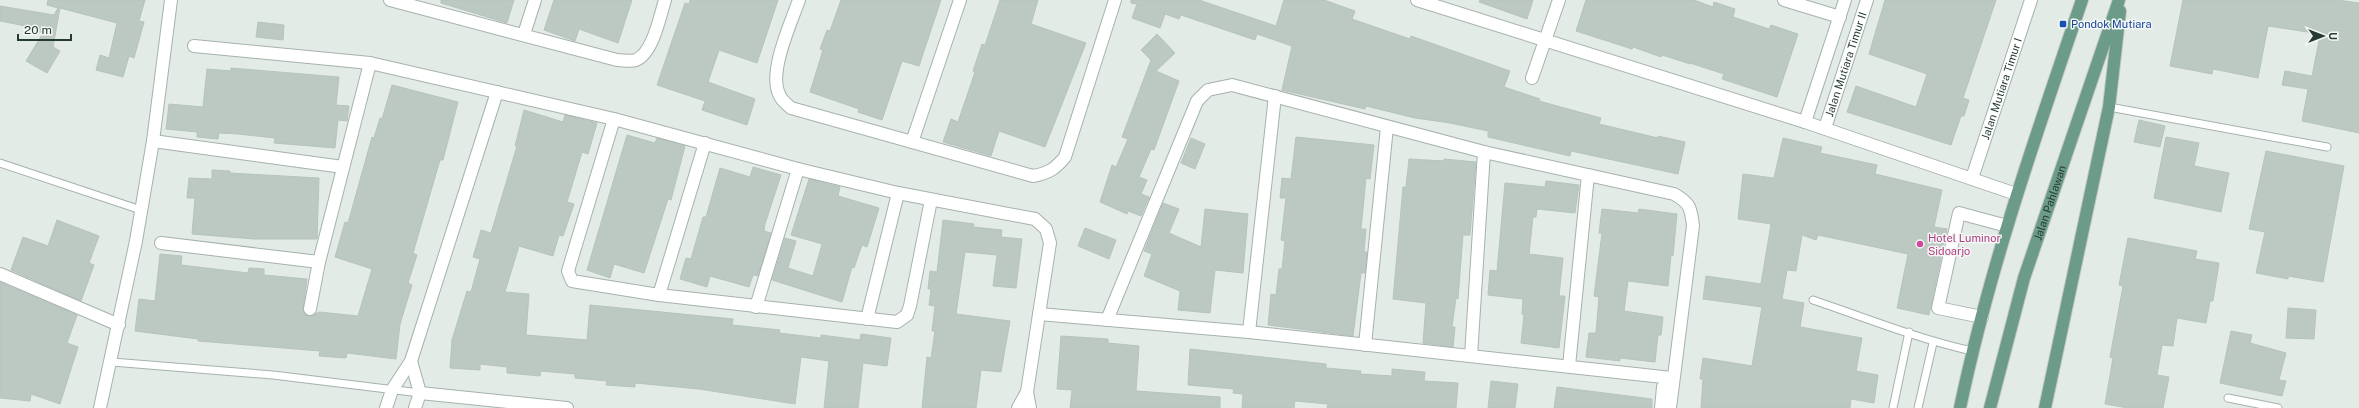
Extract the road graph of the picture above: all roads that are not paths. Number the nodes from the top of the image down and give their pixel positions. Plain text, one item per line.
1 (171, 0) edge
2 (390, 0) edge
3 (535, 0) edge
4 (665, 0) edge
5 (799, 0) edge
6 (960, 0) edge
7 (1115, 0) edge
8 (1417, 0) edge
9 (1558, 0) edge
10 (1784, 0) edge
11 (1845, 0) edge
12 (1867, 0) edge
13 (2032, 0) edge
14 (2082, 0) edge
15 (2120, 0) edge
16 (415, 3) edge
17 (1840, 17) junction
18 (524, 34) junction
19 (1545, 41) junction
20 (194, 46) dead end
21 (370, 63) junction
22 (1532, 78) dead end
23 (497, 92) junction
24 (1275, 96) junction
25 (2109, 107) junction
26 (614, 119) junction
27 (1805, 122) junction
28 (1387, 127) junction
29 (1825, 128) junction
30 (153, 141) junction
31 (912, 142) junction
32 (705, 144) junction
33 (2327, 147) dead end
34 (1484, 152) junction
35 (0, 163) edge
36 (343, 167) junction
37 (798, 169) junction
38 (1588, 175) junction
39 (1972, 178) junction
40 (898, 193) junction
41 (2016, 194) junction
42 (931, 200) junction
43 (141, 210) junction
44 (2007, 226) junction
45 (161, 243) dead end
46 (319, 262) junction
47 (0, 274) edge
48 (659, 295) junction
49 (1813, 300) dead end
50 (756, 307) junction
51 (310, 309) dead end
52 (1039, 314) junction
53 (1982, 317) junction
54 (867, 319) junction
55 (1108, 320) junction
56 (119, 325) junction
57 (1249, 332) junction
58 (1909, 332) junction
59 (1933, 343) junction
60 (1365, 345) junction
61 (1972, 351) junction
62 (1471, 356) junction
63 (411, 361) junction
64 (112, 362) junction
65 (1569, 366) junction
66 (1668, 377) junction
67 (392, 390) junction
68 (1027, 392) junction
69 (420, 393) junction
70 (2228, 398) dead end
71 (100, 408) edge
72 (386, 408) edge
73 (415, 408) edge
74 (567, 408) edge
75 (1018, 408) edge
76 (1030, 408) edge
77 (1661, 408) edge
78 (1670, 408) edge
79 (1893, 408) edge
80 (1918, 408) edge
81 (1960, 408) edge
82 (1990, 408) edge
83 (2045, 408) edge
84 (2278, 408) edge

1 - 30 street
2 - 16 street
3 - 18 street
4 - 18 street
5 - 31 street
6 - 31 street
7 - 31 street
8 - 19 street
9 - 19 street
10 - 17 street
11 - 17 street, Jalan Mutiara Timur II
12 - 29 street, Jalan Mutiara Timur II
13 - 39 street, Jalan Mutiara Timur I
14 - 41 main road
15 - 25 main road
15 - 82 main road, Jalan Pahlawan
16 - 18 street
17 - 27 street, Jalan Mutiara Timur II
19 - 22 street
19 - 27 street
20 - 21 street
21 - 23 street
21 - 36 street
23 - 26 street
23 - 63 street
24 - 28 street
24 - 55 street
24 - 57 street
25 - 33 lane
25 - 83 main road
26 - 32 street
26 - 48 street
27 - 29 street
28 - 34 street
28 - 60 street
29 - 39 street
30 - 36 street
30 - 43 street
32 - 37 street
32 - 48 street
34 - 38 street
34 - 62 street
35 - 43 lane
36 - 46 street
37 - 40 street
37 - 50 street
38 - 65 street
38 - 66 street
39 - 41 street
40 - 42 street
40 - 54 street
41 - 44 main road
42 - 52 street
42 - 54 street
43 - 56 street
44 - 53 main road
44 - 53 street
45 - 46 street
46 - 51 street
47 - 56 street
48 - 50 street
49 - 58 lane
50 - 54 street
52 - 55 street
52 - 68 street
53 - 61 main road
55 - 57 street
56 - 64 street
57 - 60 street
58 - 59 lane
58 - 79 lane
59 - 61 lane
59 - 80 lane
60 - 62 street
61 - 81 main road
62 - 65 street
63 - 67 street
63 - 69 street
64 - 67 lane
64 - 71 street
65 - 66 street
66 - 77 street
66 - 78 street
67 - 69 lane
67 - 72 street
68 - 75 street
68 - 76 street
69 - 73 street
69 - 74 street
70 - 84 lane

